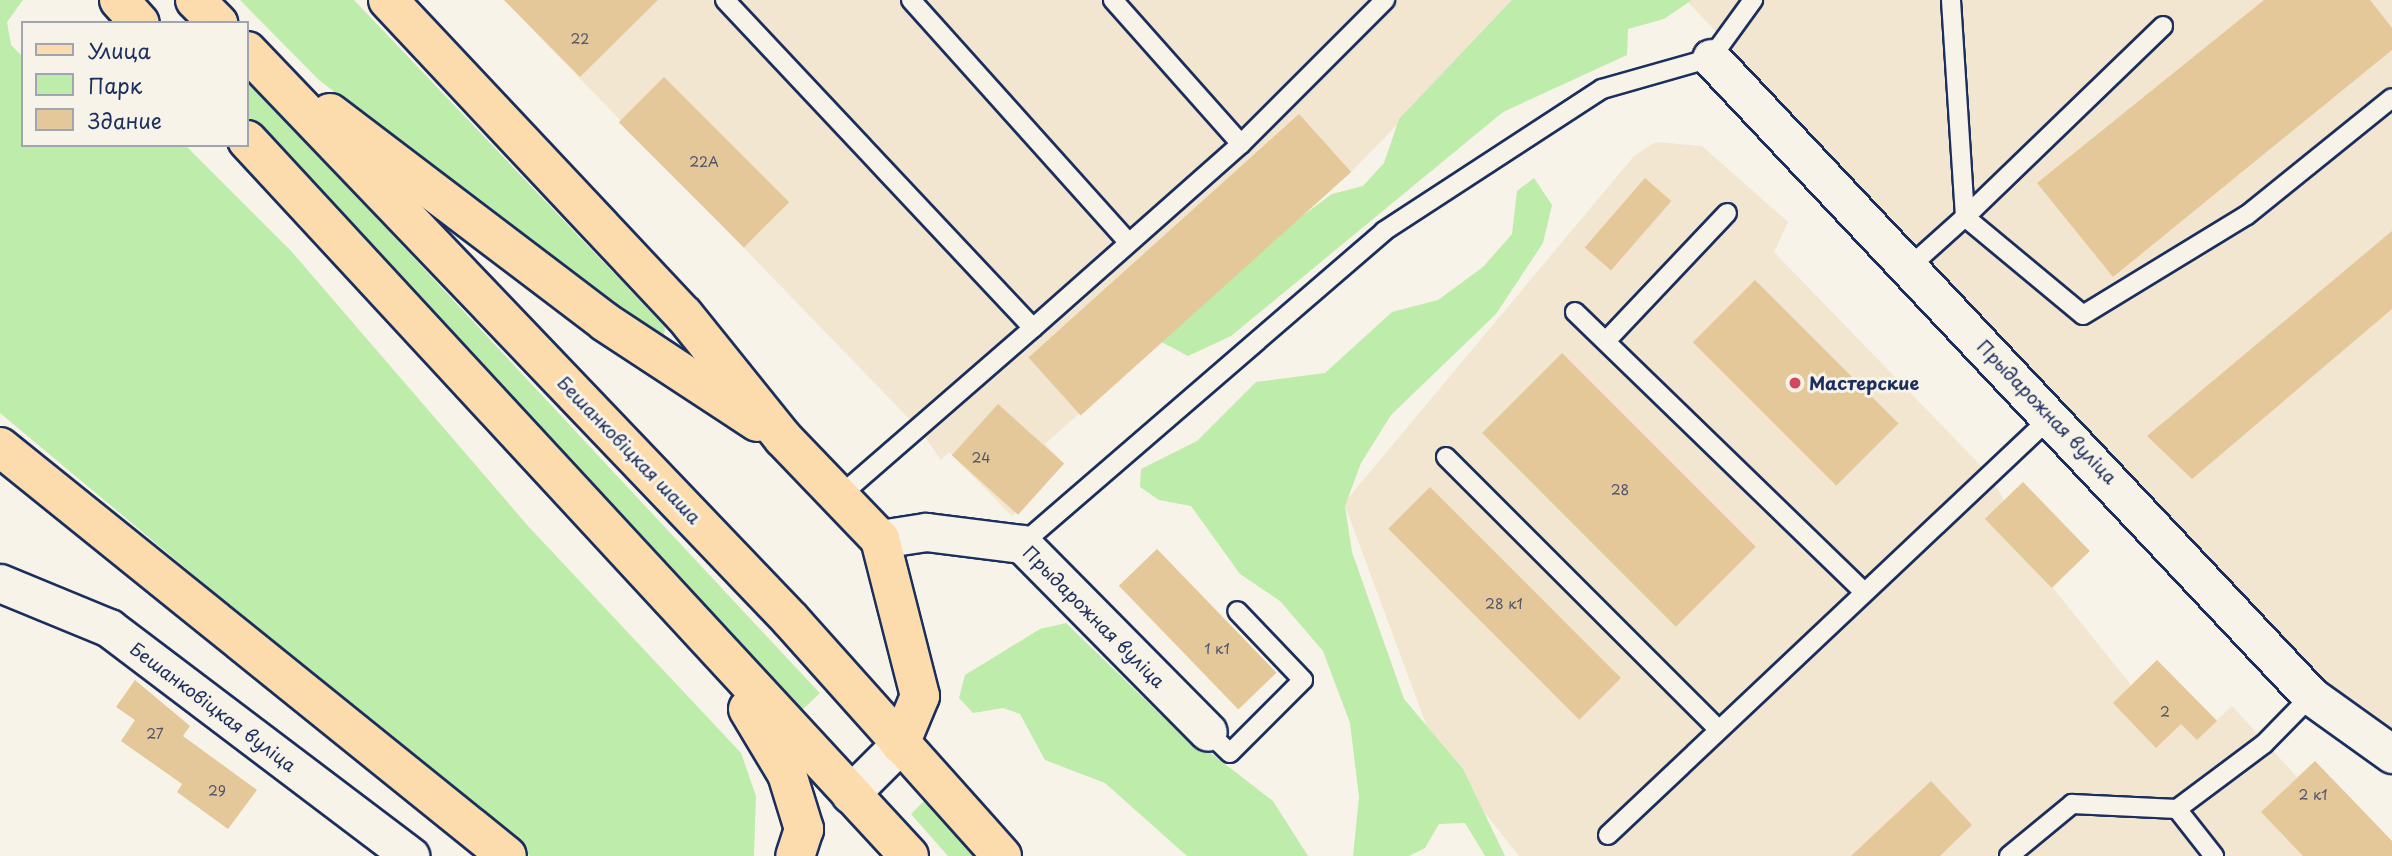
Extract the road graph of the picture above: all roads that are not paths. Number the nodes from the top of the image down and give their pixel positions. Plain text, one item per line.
1 (195, 0) edge
2 (388, 0) edge
3 (725, 0) edge
4 (911, 0) edge
5 (1113, 0) edge
6 (1385, 0) edge
7 (1753, 0) edge
8 (1951, 0) edge
9 (216, 21) edge
10 (2163, 26) dead end
11 (252, 57) edge
12 (1711, 58) junction
13 (2392, 98) edge
14 (248, 141) edge
15 (1241, 144) junction
16 (1727, 213) dead end
17 (1965, 217) junction
18 (1129, 243) junction
19 (1907, 269) junction
20 (1575, 312) dead end
21 (684, 315) junction
22 (1033, 328) junction
23 (1606, 341) junction
24 (652, 355) junction
25 (2053, 415) junction
26 (783, 438) junction
27 (0, 447) edge
28 (1447, 457) dead end
29 (841, 495) junction
30 (880, 539) junction
31 (1022, 544) junction
32 (0, 583) edge
33 (1863, 592) junction
34 (1237, 611) dead end
35 (707, 641) junction
36 (2311, 696) junction
37 (1718, 729) junction
38 (1208, 732) joint
39 (2387, 738) edge
40 (900, 744) junction
41 (850, 794) junction
42 (2177, 809) junction
43 (1608, 835) dead end
44 (411, 856) edge
45 (506, 856) edge
46 (795, 856) edge
47 (909, 856) edge
48 (1002, 856) edge
49 (2010, 856) edge
50 (2214, 856) edge

1 - 9 main road
2 - 21 main road
3 - 22 lane
4 - 18 lane
5 - 15 lane
6 - 15 lane
7 - 12 lane
8 - 17 lane
10 - 17 lane
11 - 24 main road
11 - 40 main road, Бешанковіцкая шаша
12 - 19 street, Прыдарожная вуліца
12 - 31 lane
13 - 17 lane
14 - 35 main road
15 - 18 lane
16 - 23 lane
17 - 19 lane
18 - 22 lane
19 - 25 street, Прыдарожная вуліца
20 - 23 lane
21 - 24 main road
21 - 26 main road
22 - 29 lane
23 - 33 lane
24 - 26 main road
25 - 33 lane
25 - 36 street, Прыдарожная вуліца
26 - 29 main road
27 - 45 main road
28 - 37 lane
29 - 30 main road
30 - 31 street, Прыдарожная вуліца
30 - 40 main road
31 - 38 street, Прыдарожная вуліца
32 - 44 street, Бешанковіцкая вуліца
33 - 37 lane
34 - 38 lane
35 - 41 main road
35 - 46 main road
36 - 39 street, Прыдарожная вуліца
36 - 42 lane
37 - 43 lane
40 - 41 street
40 - 48 main road, Бешанковіцкая шаша
41 - 47 main road
42 - 49 lane
42 - 50 lane

